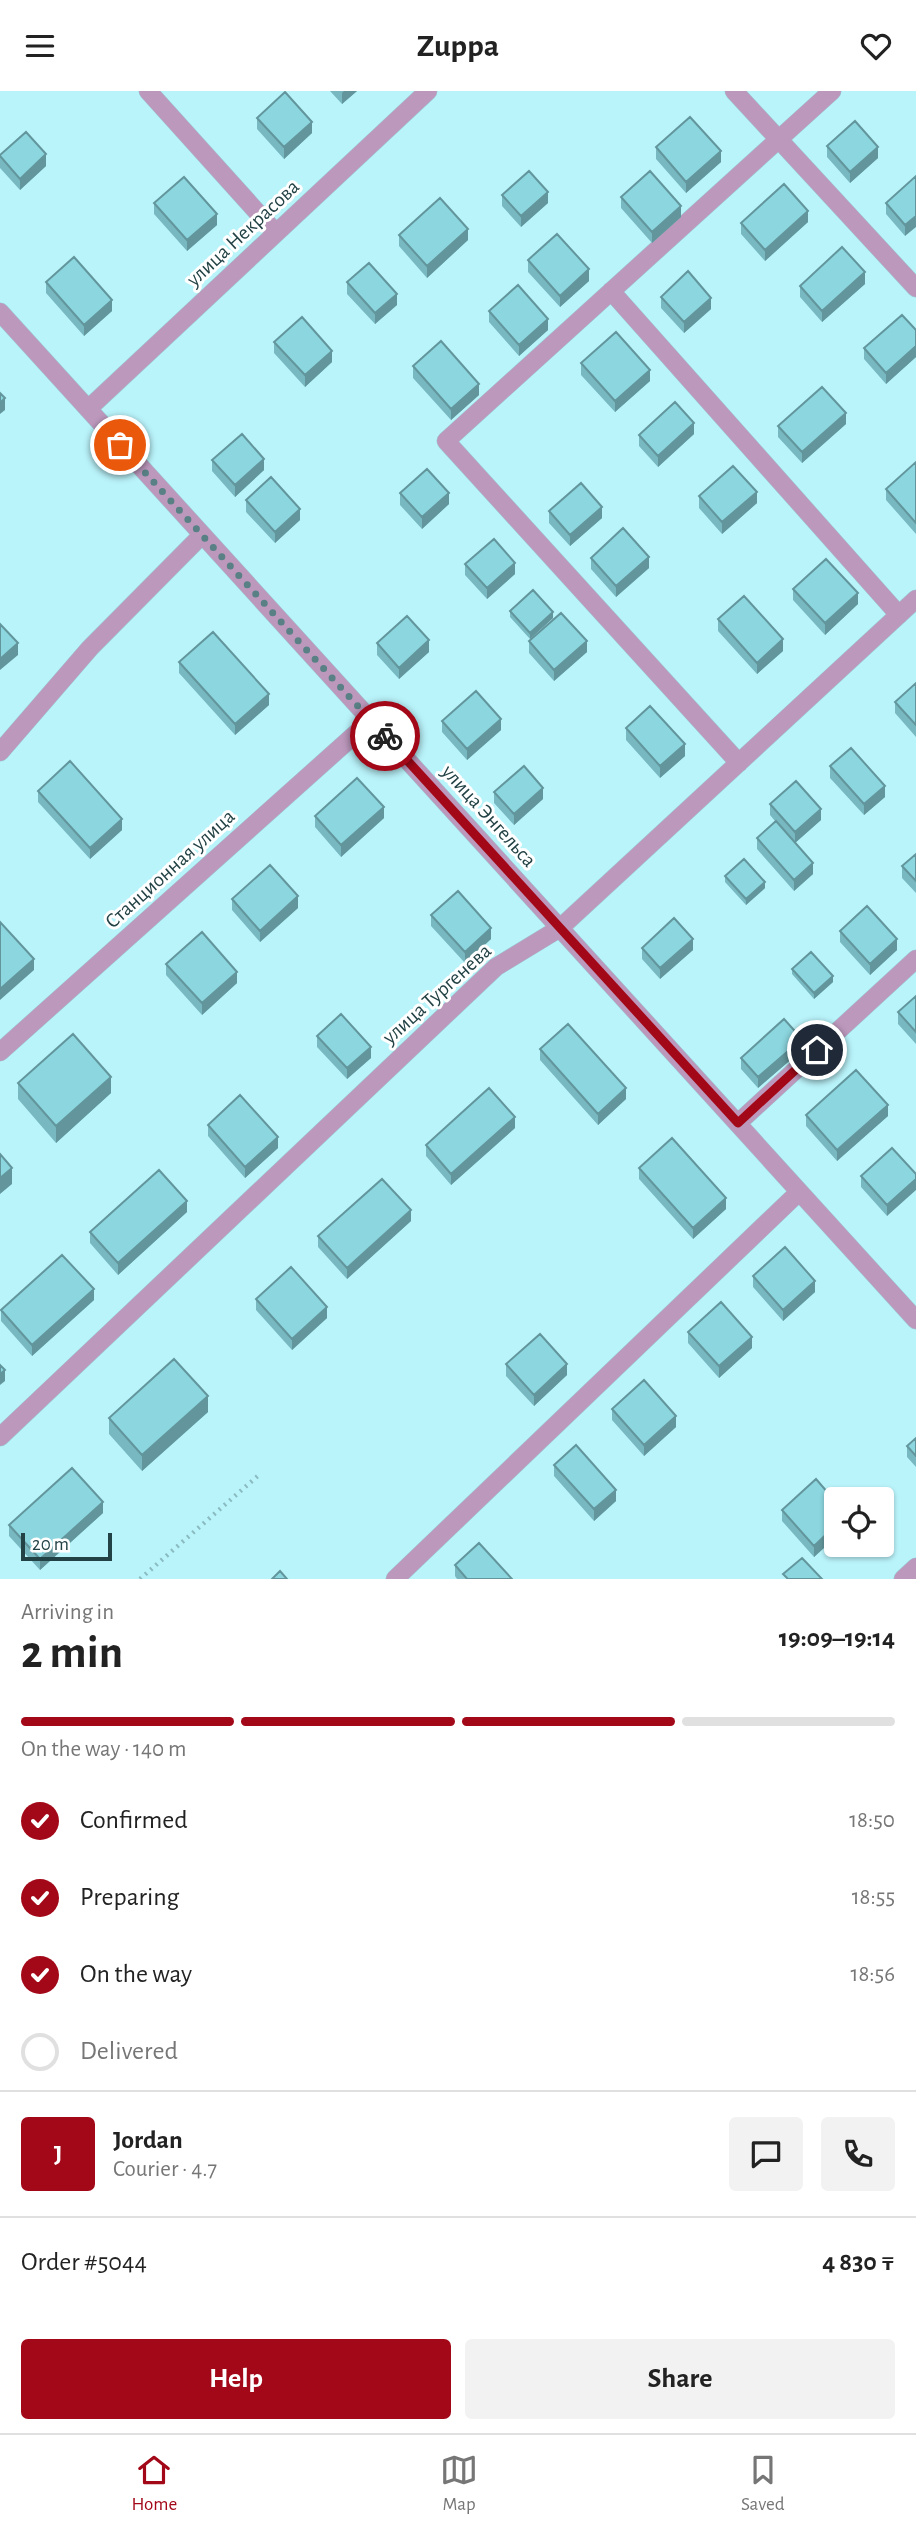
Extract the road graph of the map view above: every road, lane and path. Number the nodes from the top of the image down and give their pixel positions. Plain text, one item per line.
1 (148, 91) edge
2 (428, 91) edge
3 (734, 91) edge
4 (832, 91) edge
5 (779, 139) junction
6 (276, 233) junction
7 (916, 288) edge
8 (611, 291) junction
9 (0, 312) edge
10 (88, 409) junction
11 (202, 535) junction
12 (916, 599) edge
13 (899, 615) junction
14 (371, 720) junction
15 (0, 752) edge
16 (739, 763) junction
17 (560, 928) junction
18 (916, 959) edge
19 (0, 1052) edge
20 (738, 1123) junction
21 (799, 1192) junction
22 (916, 1320) edge
23 (0, 1437) edge
24 (260, 1473) dead end
25 (916, 1567) edge
26 (140, 1579) edge
27 (395, 1579) edge
28 (903, 1579) edge

1 - 6 street
2 - 6 street, улица Некрасова
3 - 5 street
4 - 5 street
5 - 7 street
5 - 8 street
6 - 10 street, улица Некрасова
8 - 13 street
8 - 16 street
9 - 10 street, улица Энгельса
10 - 11 street, улица Энгельса
11 - 14 street, улица Энгельса
11 - 15 street
12 - 13 street, улица Тургенева
13 - 16 street, улица Тургенева
14 - 17 street, улица Энгельса
14 - 19 street, Станционная улица
16 - 17 street, улица Тургенева
17 - 20 street, улица Энгельса
17 - 23 street, улица Тургенева
18 - 20 street
20 - 21 street, улица Энгельса
21 - 22 street, улица Энгельса
21 - 27 street
24 - 26 path
25 - 28 street

